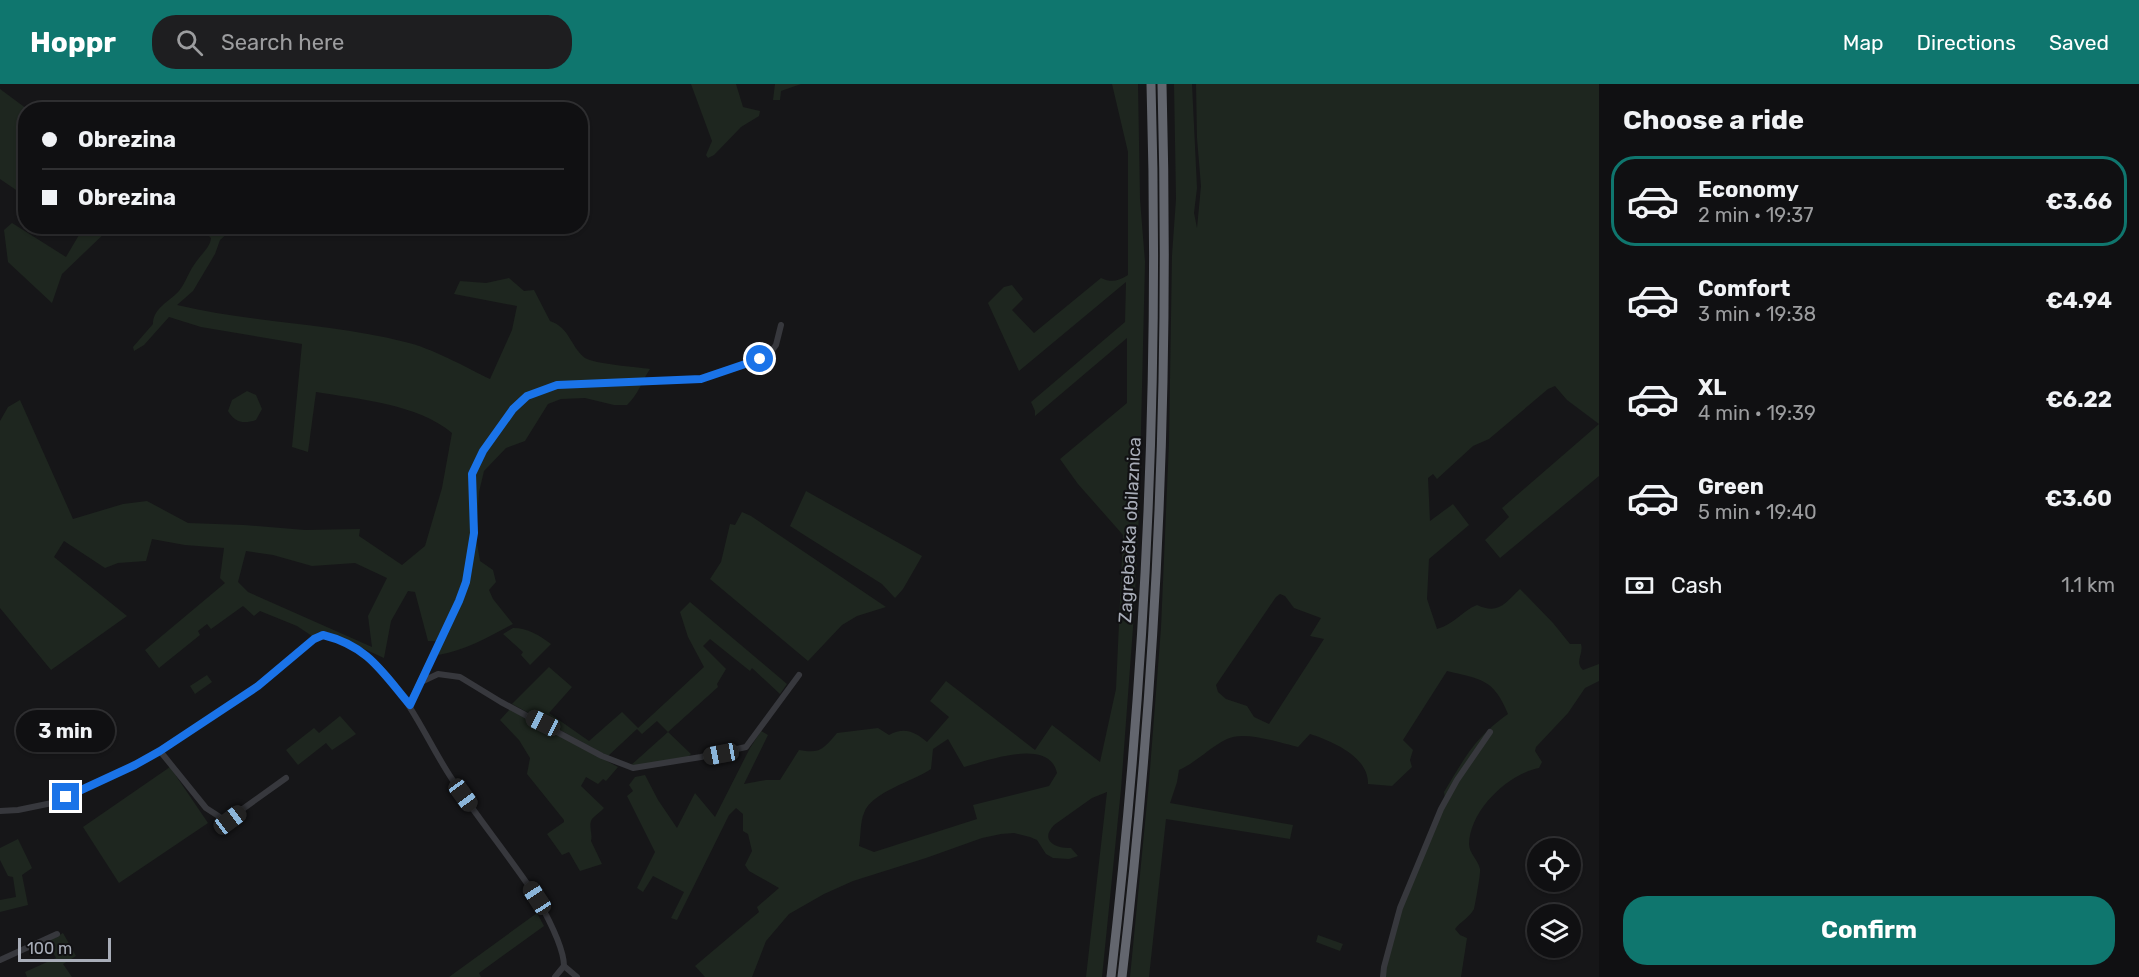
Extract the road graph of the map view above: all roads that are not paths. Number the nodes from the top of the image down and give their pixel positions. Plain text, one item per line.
1 (1150, 84) edge
2 (1162, 84) edge
3 (781, 325) dead end
4 (799, 675) dead end
5 (421, 683) junction
6 (410, 705) junction
7 (1490, 732) dead end
8 (160, 751) junction
9 (286, 778) dead end
10 (0, 811) edge
11 (57, 934) dead end
12 (0, 960) edge
13 (564, 966) junction
14 (555, 977) edge
15 (577, 977) edge
16 (1110, 977) edge
17 (1122, 977) edge
18 (1383, 977) edge

1 - 16 highway, Zagrebačka obilaznica
2 - 17 highway, Zagrebačka obilaznica
3 - 5 street
4 - 5 street
5 - 6 street
6 - 8 street
6 - 13 street
7 - 18 street
8 - 9 street
8 - 10 street
11 - 12 street
13 - 14 street
13 - 15 street

